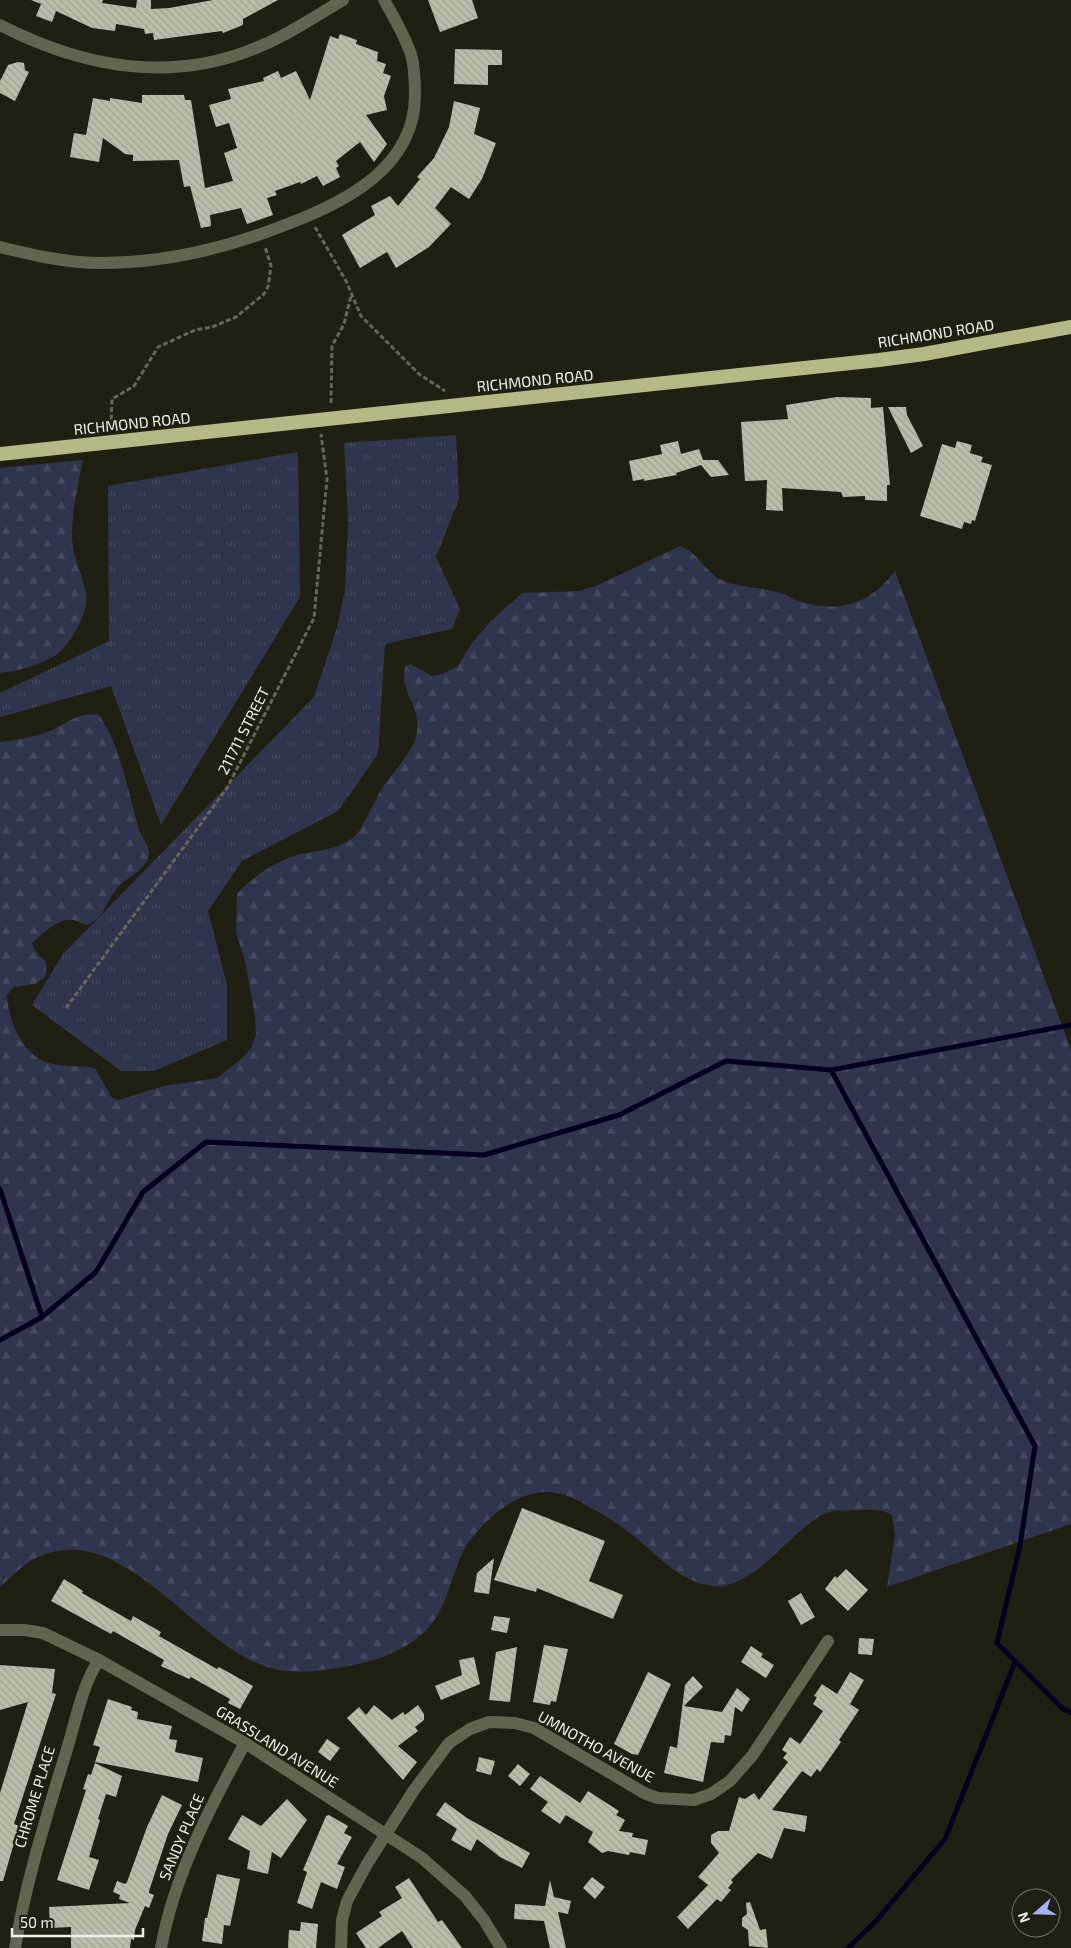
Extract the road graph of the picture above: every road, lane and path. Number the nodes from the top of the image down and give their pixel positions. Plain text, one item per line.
1 (342, 0) edge
2 (384, 0) edge
3 (0, 25) edge
4 (309, 216) junction
5 (260, 235) junction
6 (0, 247) edge
7 (351, 296) junction
8 (1071, 327) edge
9 (466, 405) junction
10 (325, 421) junction
11 (111, 428) dead end
12 (0, 454) edge
13 (66, 1008) dead end
14 (0, 1630) edge
15 (828, 1641) dead end
16 (99, 1660) junction
17 (245, 1743) junction
18 (385, 1836) junction
19 (15, 1948) edge
20 (160, 1948) edge
21 (341, 1948) edge
22 (501, 1948) edge

1 - 3 street
2 - 4 street
4 - 5 street
4 - 7 path
5 - 6 street
5 - 11 path
7 - 9 path
7 - 10 path, 211711 STREET
8 - 9 highway, RICHMOND ROAD
9 - 10 highway, RICHMOND ROAD
10 - 12 highway, RICHMOND ROAD
10 - 13 path, 211711 STREET
14 - 16 street, GRASSLAND AVENUE
15 - 18 street, UMNOTHO AVENUE
16 - 17 street, GRASSLAND AVENUE
16 - 19 street, CHROME PLACE
17 - 18 street, GRASSLAND AVENUE
17 - 20 street, SANDY PLACE
18 - 21 street, UMNOTHO AVENUE
18 - 22 street, GRASSLAND AVENUE

